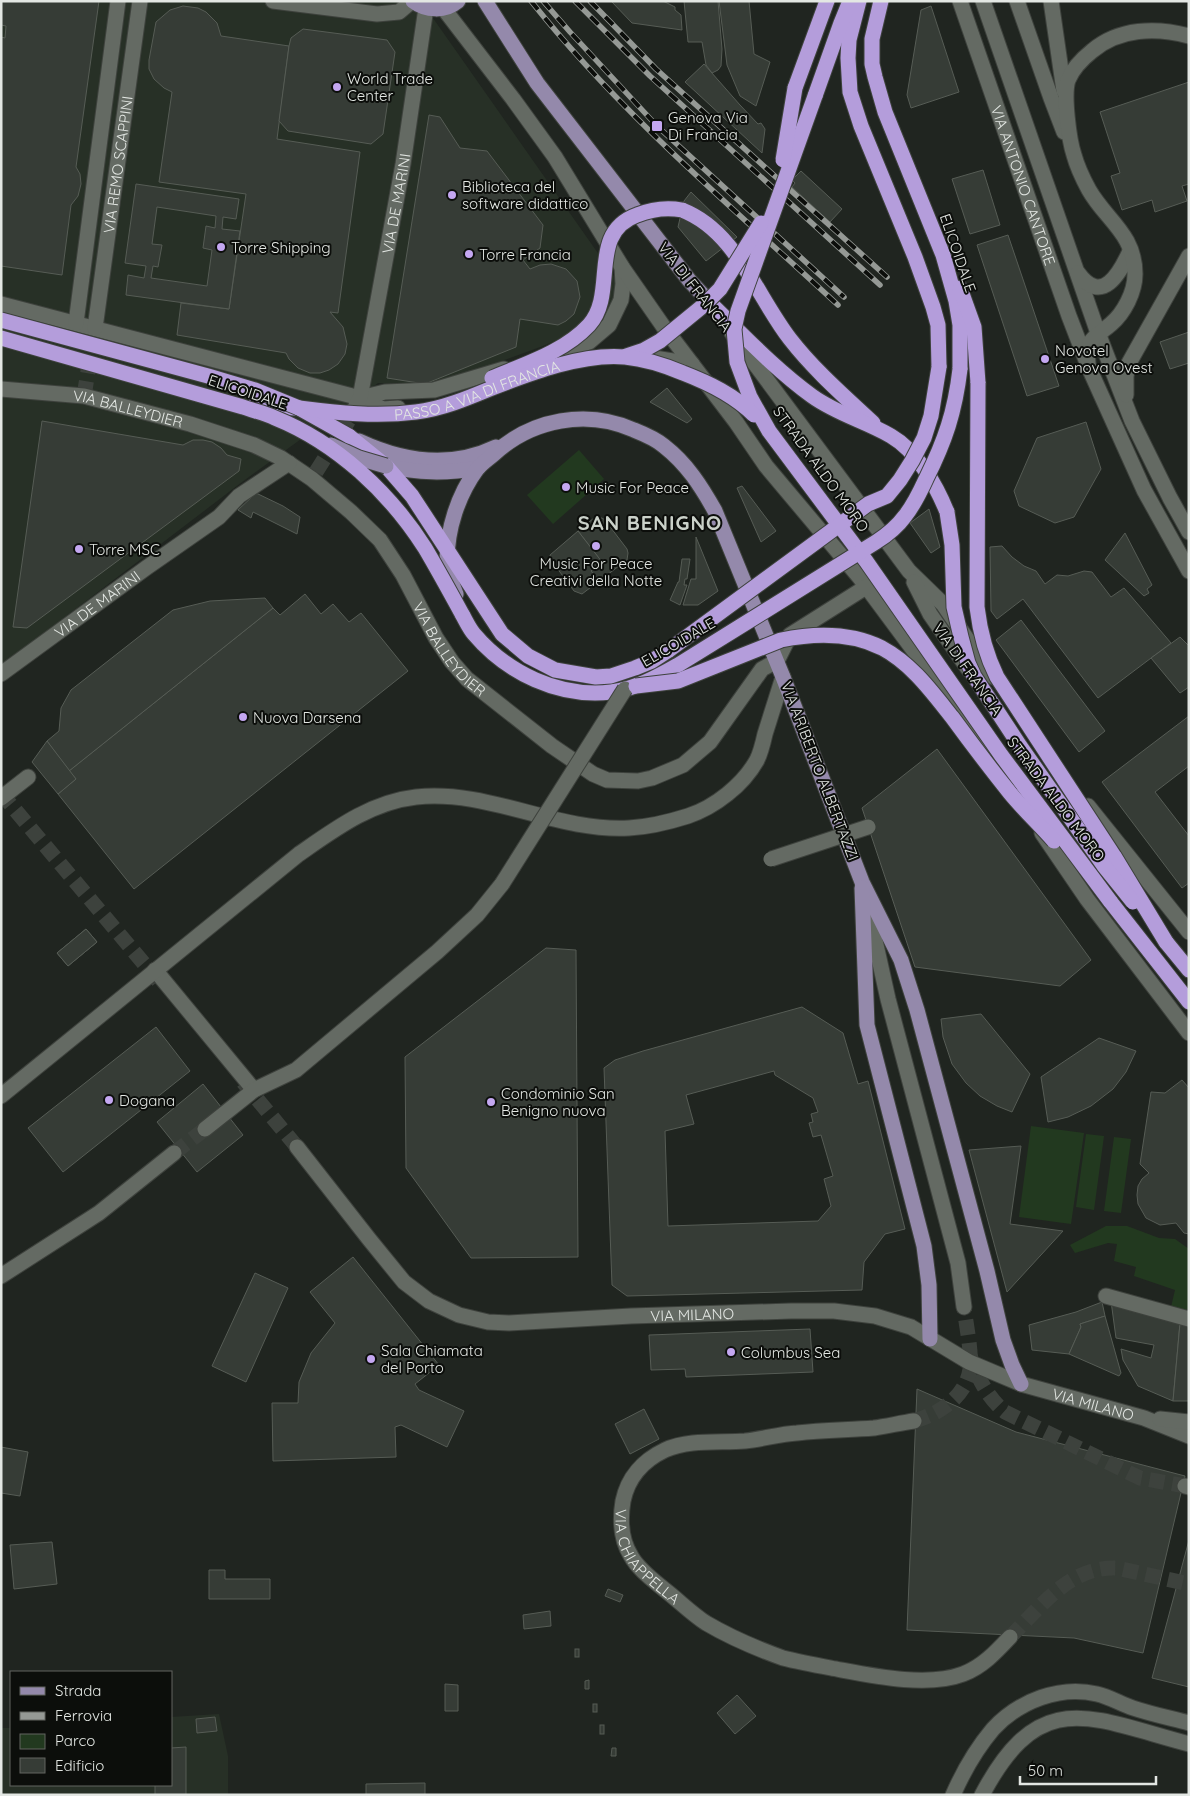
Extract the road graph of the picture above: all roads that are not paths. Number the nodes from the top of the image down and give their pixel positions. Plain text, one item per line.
1 (118, 1) edge
2 (140, 1) edge
3 (273, 1) edge
4 (458, 1) edge
5 (485, 1) edge
6 (827, 1) edge
7 (850, 1) edge
8 (859, 1) edge
9 (881, 1) edge
10 (960, 1) edge
11 (983, 1) edge
12 (1017, 1) edge
13 (1050, 1) edge
14 (419, 5) edge
15 (444, 9) junction
16 (1189, 36) edge
17 (1065, 99) junction
18 (1073, 154) junction
19 (777, 199) junction
20 (941, 250) junction
21 (1130, 251) junction
22 (1189, 256) edge
23 (622, 267) junction
24 (1076, 271) junction
25 (1, 304) edge
26 (713, 306) junction
27 (1, 320) edge
28 (76, 323) junction
29 (95, 328) tunnel mouth
30 (1098, 333) junction
31 (1, 338) edge
32 (589, 342) junction
33 (623, 357) junction
34 (596, 364) junction
35 (692, 364) junction
36 (1089, 368) junction
37 (1, 389) edge
38 (360, 398) junction
39 (243, 407) junction
40 (299, 408) junction
41 (418, 412) junction
42 (1132, 421) junction
43 (349, 428) junction
44 (769, 431) junction
45 (881, 431) junction
46 (313, 437) junction
47 (506, 442) junction
48 (289, 464) junction
49 (386, 466) junction
50 (478, 468) junction
51 (1189, 532) edge
52 (448, 553) junction
53 (908, 571) junction
54 (1189, 571) edge
55 (863, 582) junction
56 (462, 614) junction
57 (777, 661) junction
58 (1, 674) edge
59 (783, 677) junction
60 (631, 687) junction
61 (28, 777) dead end
62 (1, 798) edge
63 (868, 827) dead end
64 (771, 859) dead end
65 (862, 882) junction
66 (1110, 901) junction
67 (1177, 915) junction
68 (1189, 932) edge
69 (1166, 942) junction
70 (155, 970) junction
71 (1189, 970) edge
72 (1189, 1002) edge
73 (1189, 1033) edge
74 (254, 1090) junction
75 (1, 1096) edge
76 (205, 1129) tunnel mouth
77 (297, 1147) tunnel mouth
78 (174, 1153) tunnel mouth
79 (1, 1276) edge
80 (1106, 1296) dead end
81 (964, 1307) tunnel mouth
82 (1189, 1319) edge
83 (930, 1339) junction
84 (1021, 1384) junction
85 (914, 1421) tunnel mouth
86 (1188, 1425) edge
87 (1010, 1637) tunnel mouth
88 (1189, 1723) edge
89 (1189, 1744) edge
90 (953, 1795) edge
91 (982, 1795) edge

1 - 28 street, VIA REMO SCAPPINI
2 - 29 street, VIA REMO SCAPPINI
3 - 14 street
4 - 15 main road
5 - 26 main road, VIA DI FRANCIA
6 - 19 highway, bridge
7 - 19 highway, STRADA ALDO MORO, bridge
8 - 52 highway, bridge
9 - 20 highway, ELICOIDALE
10 - 36 street, VIA ANTONIO CANTORE
11 - 24 street, VIA ANTONIO CANTORE
12 - 18 street
13 - 17 street
14 - 15 main road
14 - 38 street, VIA DE MARINI
15 - 23 street
16 - 17 street
17 - 18 street
18 - 21 street
19 - 33 highway, bridge
19 - 44 highway, STRADA ALDO MORO, bridge
20 - 60 highway, ELICOIDALE, bridge
20 - 69 highway, STRADA ALDO MORO, bridge
21 - 24 street
21 - 30 street
22 - 42 street
23 - 32 street, PASSO A VIA DI FRANCIA
23 - 35 street
24 - 30 street, VIA ANTONIO CANTORE
25 - 28 street
26 - 45 highway
26 - 53 street, VIA DI FRANCIA
27 - 40 highway, ELICOIDALE, bridge
28 - 38 street
30 - 36 street, VIA ANTONIO CANTORE
30 - 42 street, VIA ANTONIO CANTORE
31 - 39 highway, ELICOIDALE, bridge
32 - 34 street
32 - 38 street, PASSO A VIA DI FRANCIA
33 - 41 highway, bridge
33 - 44 highway, bridge
34 - 35 street, PASSO A VIA DI FRANCIA
34 - 38 street, PASSO A VIA DI FRANCIA
35 - 55 street
36 - 54 street, VIA ANTONIO CANTORE
37 - 48 street, VIA BALLEYDIER
38 - 43 street, VIA DE MARINI
39 - 40 highway, bridge
39 - 46 highway, ELICOIDALE, bridge
40 - 41 highway, bridge
40 - 43 highway, ELICOIDALE, bridge
41 - 45 highway, bridge
42 - 51 street, VIA ANTONIO CANTORE
43 - 47 main road
43 - 49 highway, ELICOIDALE, bridge
44 - 66 highway, STRADA ALDO MORO, bridge
45 - 69 highway, bridge
46 - 49 main road, bridge
46 - 56 highway, ELICOIDALE, bridge
47 - 50 main road, ELICOIDALE
47 - 57 main road, ELICOIDALE
48 - 57 street, VIA BALLEYDIER
48 - 58 street, VIA DE MARINI
49 - 50 main road
49 - 52 highway, ELICOIDALE
50 - 52 main road, ELICOIDALE
52 - 56 main road, ELICOIDALE, bridge
53 - 67 street, VIA DI FRANCIA
53 - 67 street, VIA DI FRANCIA
55 - 57 street, VIA BALLEYDIER
55 - 73 street
56 - 60 highway, ELICOIDALE
57 - 59 main road, VIA ARIBERTO ALBERTAZZI
59 - 65 main road, VIA ARIBERTO ALBERTAZZI
59 - 70 street
60 - 66 highway, bridge
60 - 74 street, bridge
61 - 62 street
63 - 64 street, bridge
65 - 81 street
65 - 83 main road
65 - 84 main road
66 - 72 highway
67 - 68 street, VIA DI FRANCIA
69 - 71 highway
70 - 74 street
70 - 75 street
74 - 76 street
77 - 83 street, VIA MILANO
78 - 79 street
80 - 82 street
83 - 84 street, VIA MILANO
84 - 86 street, VIA MILANO
85 - 87 street, VIA CHIAPPELLA
88 - 90 street
89 - 91 street

